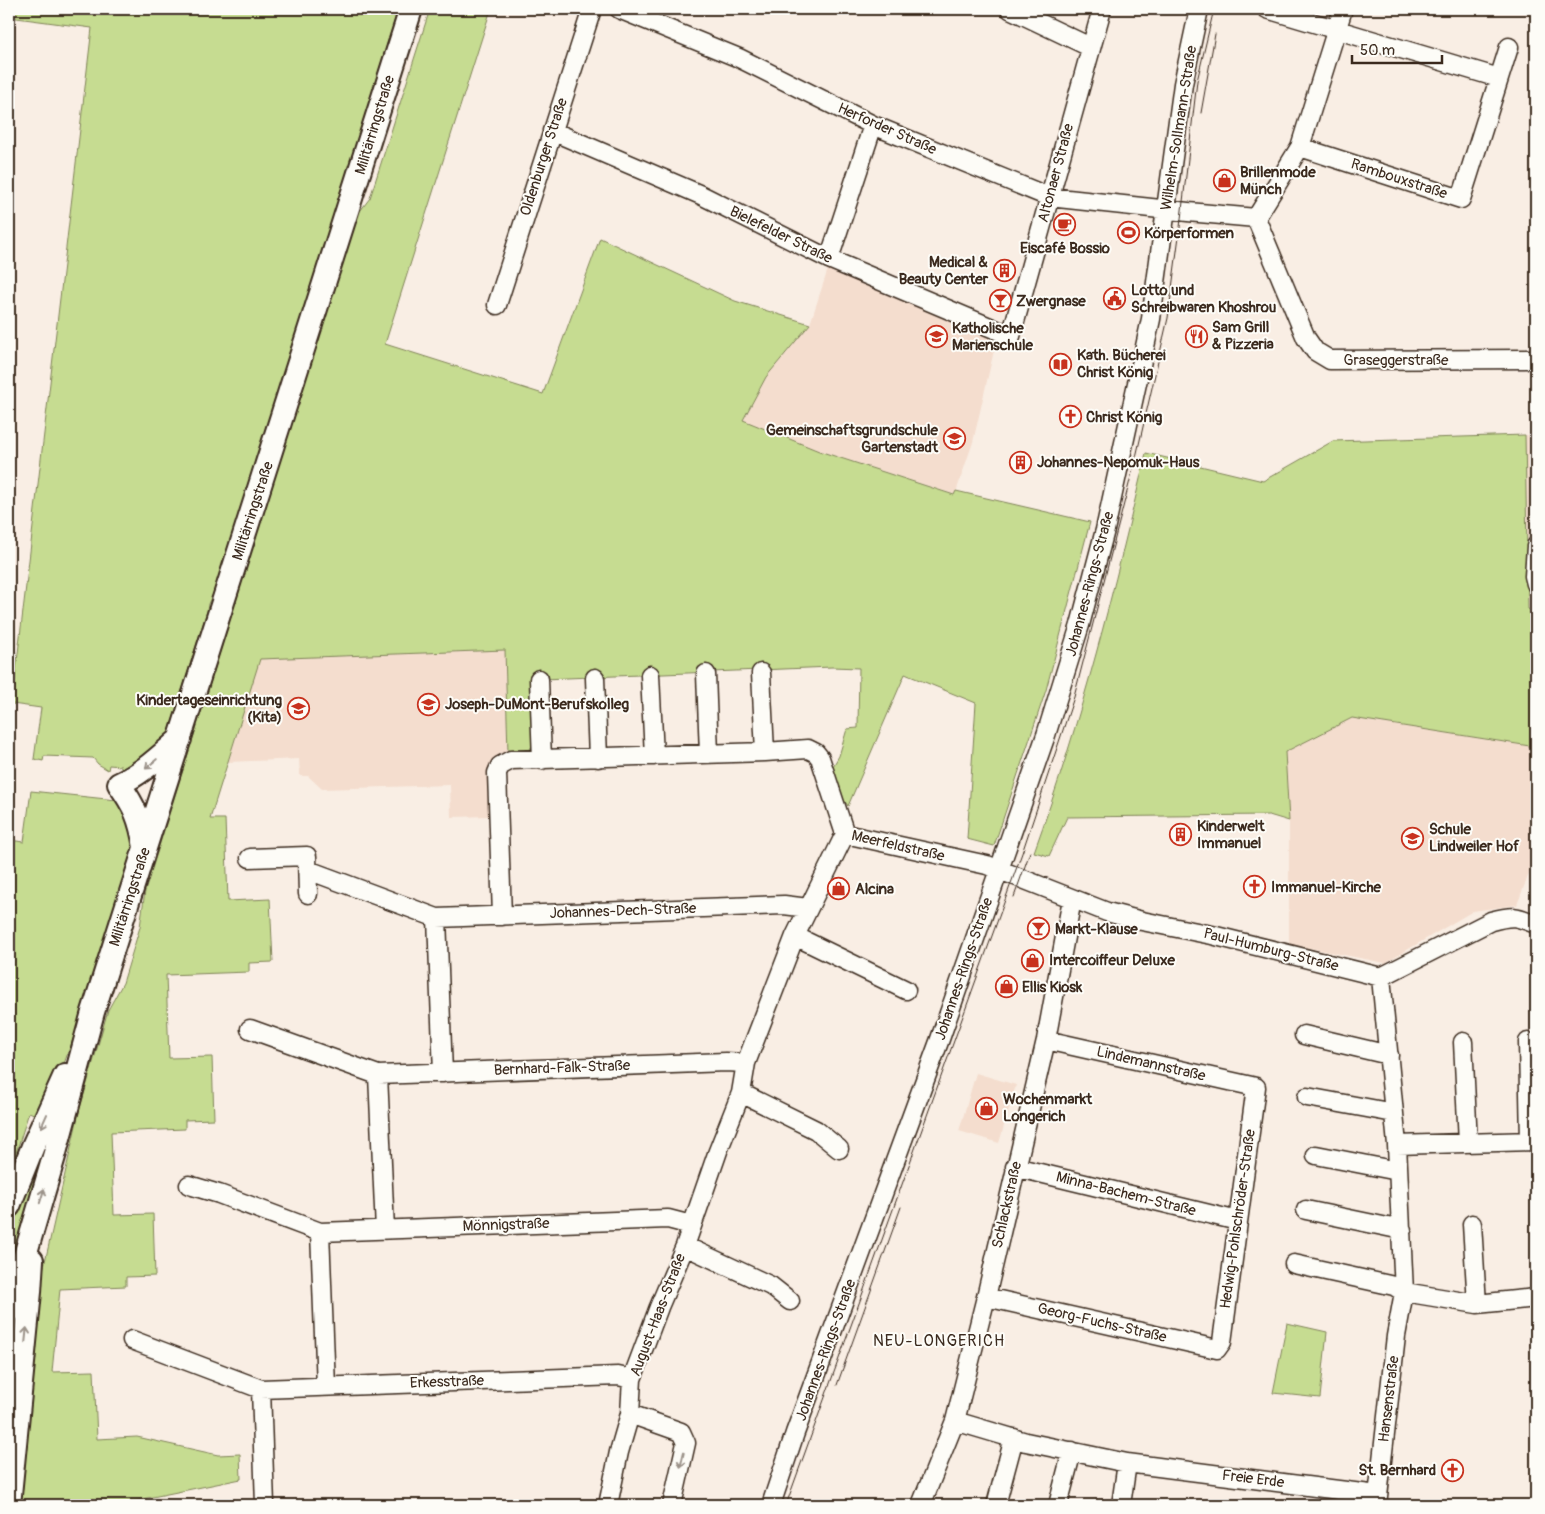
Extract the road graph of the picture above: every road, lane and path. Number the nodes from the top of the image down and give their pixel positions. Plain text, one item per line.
1 (411, 9) edge
2 (592, 9) edge
3 (619, 9) edge
4 (1010, 9) edge
5 (1102, 9) edge
6 (1199, 9) edge
7 (1267, 9) edge
8 (1343, 9) edge
9 (1337, 30) junction
10 (1509, 46) dead end
11 (1090, 48) junction
12 (1499, 78) junction
13 (873, 125) junction
14 (552, 131) junction
15 (1300, 148) junction
16 (1049, 197) junction
17 (1166, 209) junction
18 (1256, 218) junction
19 (830, 259) junction
20 (497, 305) dead end
21 (1011, 336) joint
22 (1536, 359) edge
23 (1128, 424) joint
24 (1536, 546) edge
25 (1536, 584) edge
26 (761, 672) dead end
27 (706, 674) dead end
28 (650, 675) dead end
29 (595, 678) dead end
30 (539, 679) dead end
31 (181, 738) junction
32 (765, 752) junction
33 (709, 754) junction
34 (654, 756) junction
35 (598, 758) junction
36 (542, 760) junction
37 (845, 834) junction
38 (145, 849) junction
39 (250, 858) dead end
40 (308, 870) junction
41 (999, 870) junction
42 (308, 894) dead end
43 (1072, 899) junction
44 (808, 908) junction
45 (502, 916) junction
46 (438, 918) junction
47 (1536, 924) edge
48 (795, 936) junction
49 (1381, 977) junction
50 (906, 990) dead end
51 (93, 1012) junction
52 (250, 1029) dead end
53 (1304, 1035) dead end
54 (1046, 1040) junction
55 (1462, 1042) dead end
56 (1528, 1042) dead end
57 (1389, 1055) junction
58 (746, 1063) junction
59 (443, 1073) junction
60 (378, 1075) junction
61 (1256, 1087) joint
62 (741, 1093) junction
63 (1307, 1097) dead end
64 (1394, 1113) junction
65 (1533, 1141) edge
66 (1468, 1142) junction
67 (1397, 1145) junction
68 (33, 1146) junction
69 (838, 1149) dead end
70 (55, 1153) junction
71 (1316, 1155) dead end
72 (1015, 1167) junction
73 (1398, 1171) junction
74 (189, 1185) dead end
75 (9, 1206) edge
76 (1306, 1210) dead end
77 (1238, 1221) junction
78 (691, 1224) junction
79 (1472, 1224) dead end
80 (33, 1225) junction
81 (385, 1230) junction
82 (1402, 1230) junction
83 (320, 1232) junction
84 (684, 1246) junction
85 (1294, 1264) dead end
86 (1404, 1292) junction
87 (986, 1297) junction
88 (1536, 1298) edge
89 (790, 1302) dead end
90 (1477, 1304) junction
91 (9, 1310) edge
92 (132, 1340) dead end
93 (1217, 1349) joint
94 (632, 1378) junction
95 (326, 1387) junction
96 (261, 1389) junction
97 (630, 1414) junction
98 (955, 1421) junction
99 (1014, 1438) junction
100 (1072, 1451) junction
101 (1127, 1463) junction
102 (1377, 1500) edge
103 (9, 1505) edge
104 (265, 1505) edge
105 (608, 1505) edge
106 (672, 1505) edge
107 (771, 1505) edge
108 (921, 1505) edge
109 (996, 1505) edge
110 (1058, 1505) edge
111 (1121, 1505) edge

1 - 31 main road, Militärringstraße
2 - 14 street, Oldenburger Straße
3 - 13 street, Herforder Straße
4 - 11 street
5 - 11 street, Altonaer Straße
6 - 17 street, Wilhelm-Sollmann-Straße
7 - 9 street
8 - 9 street
9 - 12 street
9 - 15 street
10 - 12 street, Rambouxstraße
11 - 16 street, Altonaer Straße
12 - 15 street, Rambouxstraße
13 - 16 street, Herforder Straße
13 - 19 street
14 - 19 street, Bielefelder Straße
14 - 20 street, Oldenburger Straße
15 - 18 street
16 - 17 street, Herforder Straße
16 - 21 street, Altonaer Straße
17 - 18 street
17 - 23 street, Wilhelm-Sollmann-Straße
18 - 22 street, Graseggerstraße
19 - 21 street, Bielefelder Straße
23 - 41 street, Johannes-Rings-Straße
24 - 25 street
26 - 32 street
27 - 33 street
28 - 34 street
29 - 35 street
30 - 36 street
31 - 38 main road, Militärringstraße
31 -> 38 main road
32 - 33 street, Meerfeldstraße
32 - 37 street, Meerfeldstraße
33 - 34 street, Meerfeldstraße
34 - 35 street, Meerfeldstraße
35 - 36 street, Meerfeldstraße
36 - 45 street, Meerfeldstraße
37 - 41 street, Meerfeldstraße
37 - 44 street, August-Haas-Straße
38 - 51 main road, Militärringstraße
39 - 40 street, Johannes-Dech-Straße
40 - 42 street
40 - 46 street, Johannes-Dech-Straße
41 - 43 street, Paul-Humburg-Straße
41 - 107 street, Johannes-Rings-Straße
43 - 49 street, Paul-Humburg-Straße
43 - 54 street, Schlackstraße
44 - 45 street, Johannes-Dech-Straße
44 - 48 street, August-Haas-Straße
45 - 46 street, Johannes-Dech-Straße
46 - 59 street
47 - 49 street
48 - 50 street
48 - 58 street, August-Haas-Straße
49 - 57 street, Hansenstraße
51 -> 68 main road, Militärringstraße
51 - 70 main road, Militärringstraße
52 - 60 street, Bernhard-Falk-Straße
53 - 57 street
54 - 61 street, Lindemannstraße
54 - 72 street, Schlackstraße
55 - 66 street
56 - 65 street
57 - 64 street, Hansenstraße
58 - 59 street, Bernhard-Falk-Straße
58 - 62 street, August-Haas-Straße
59 - 60 street, Bernhard-Falk-Straße
60 - 81 street
61 - 77 street, Hedwig-Pohlschröder-Straße
62 - 69 street
62 - 78 street, August-Haas-Straße
63 - 64 street
64 - 67 street, Hansenstraße
65 - 66 street
66 - 67 street
67 - 73 street, Hansenstraße
68 - 70 main road
68 - 75 main road, Militärringstraße
80 -> 70 main road, Militärringstraße
71 - 73 street
72 - 77 street, Minna-Bachem-Straße
72 - 87 street, Schlackstraße
73 - 82 street, Hansenstraße
74 - 83 street, Mönnigstraße
76 - 82 street
77 - 93 street, Hedwig-Pohlschröder-Straße
78 - 81 street, Mönnigstraße
78 - 84 street, August-Haas-Straße
79 - 90 street
80 - 91 main road, Militärringstraße
103 -> 80 main road
81 - 83 street, Mönnigstraße
82 - 86 street, Hansenstraße
83 - 95 street
84 - 89 street, August-Haas-Straße
84 - 94 street, August-Haas-Straße
85 - 86 street
86 - 90 street
86 - 102 street, Hansenstraße
87 - 93 street, Georg-Fuchs-Straße
87 - 98 street, Schlackstraße
88 - 90 street
92 - 96 street, Erkesstraße
94 - 95 street, Erkesstraße
94 - 97 street, August-Haas-Straße
95 - 96 street, Erkesstraße
96 - 104 street
97 - 105 street, August-Haas-Straße
97 -> 106 street
98 - 99 street, Freie Erde
98 - 108 street, Schlackstraße
99 - 100 street, Freie Erde
99 - 109 street
100 - 101 street, Freie Erde
100 - 110 street
101 - 102 street, Freie Erde
101 - 111 street

